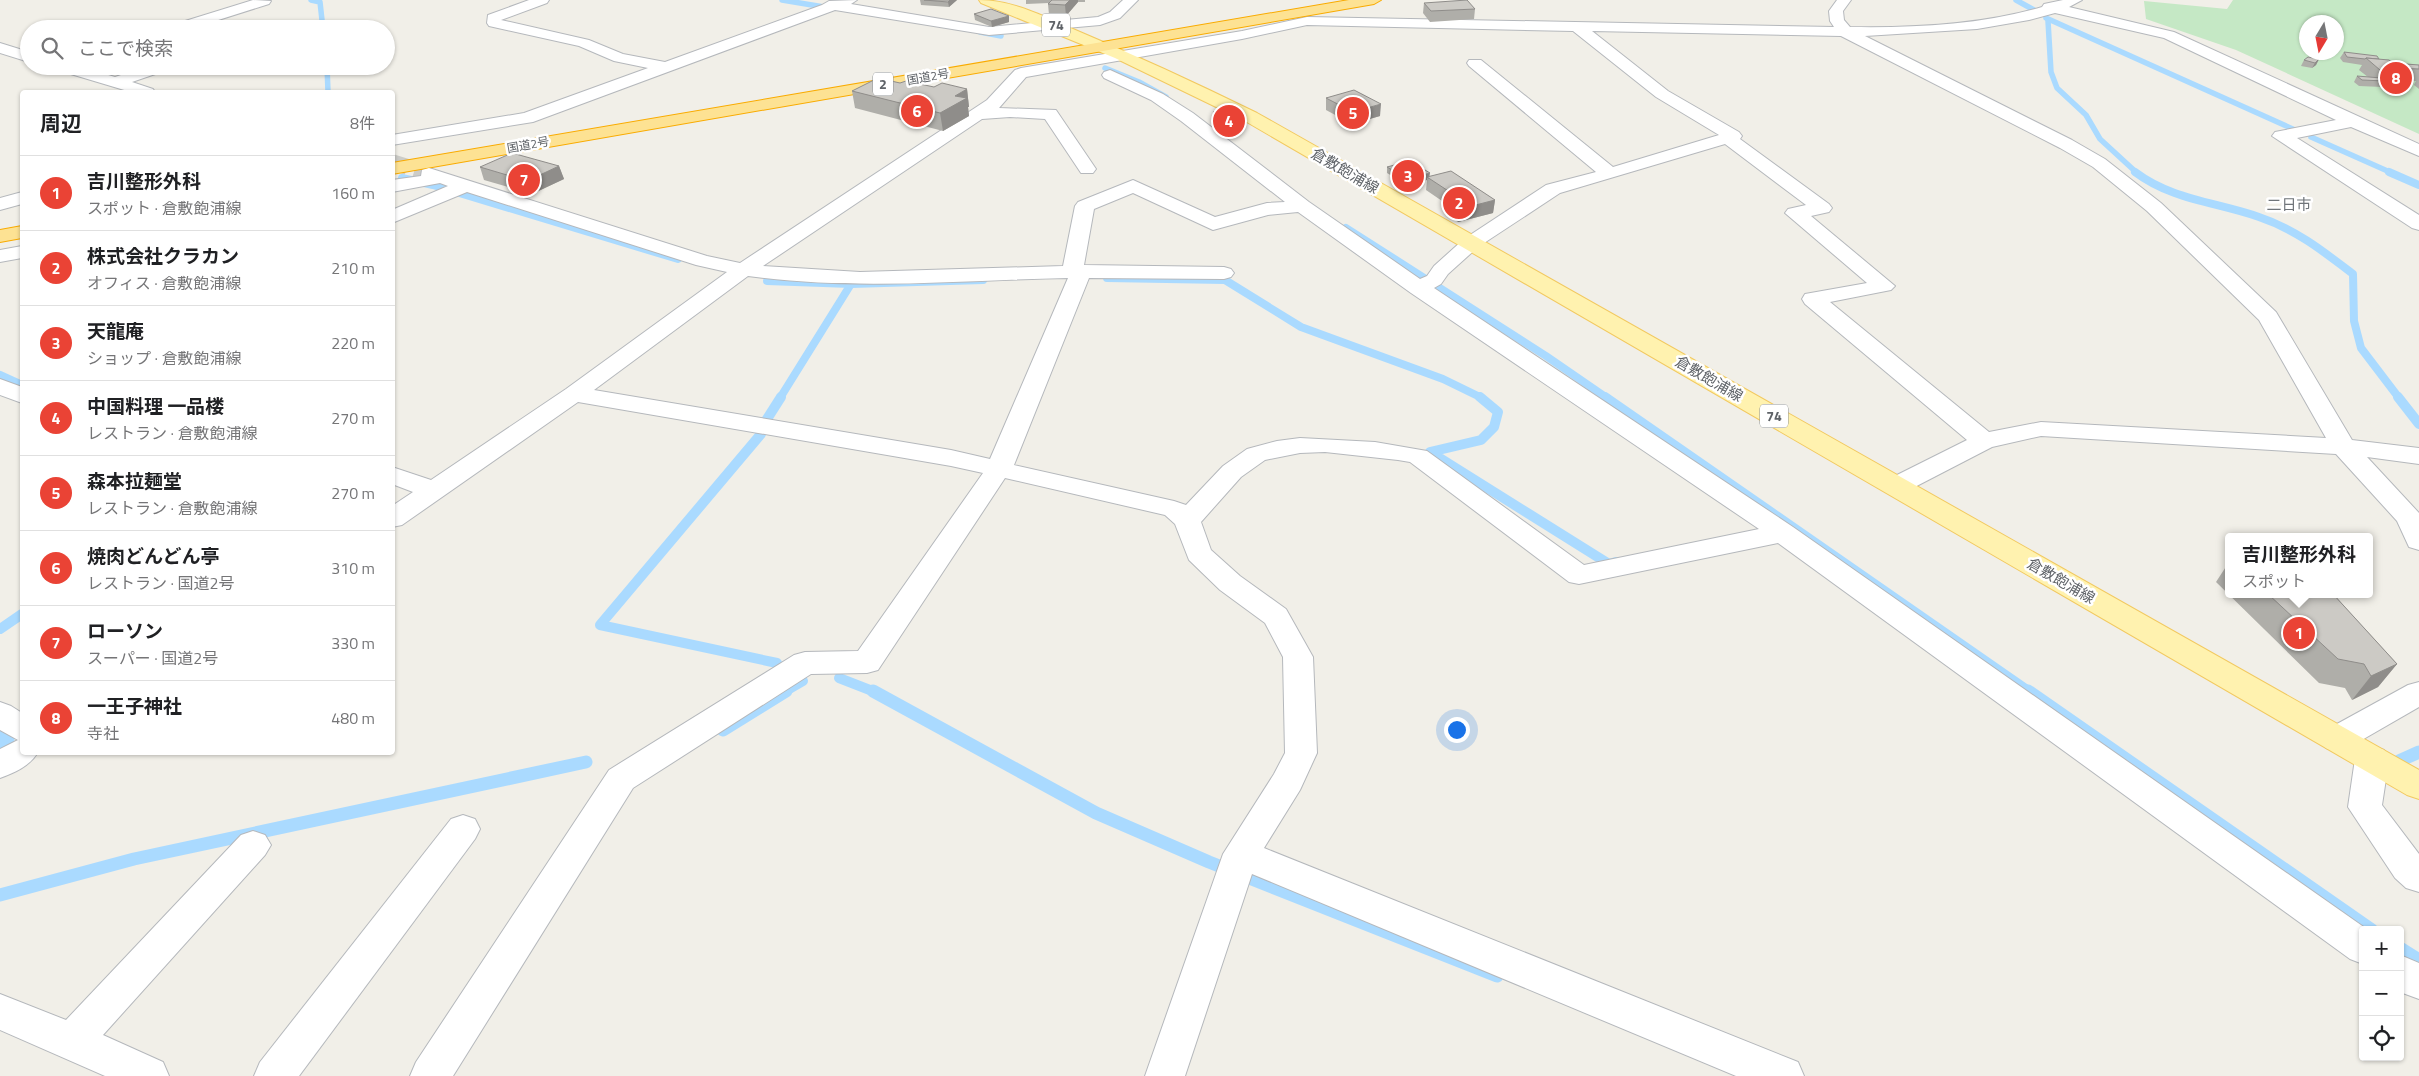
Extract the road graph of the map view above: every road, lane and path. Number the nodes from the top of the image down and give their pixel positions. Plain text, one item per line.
1 (542, 0) edge
2 (850, 0) edge
3 (986, 0) edge
4 (1131, 0) edge
5 (1304, 0) edge
6 (1374, 0) edge
7 (1844, 0) edge
8 (2075, 0) edge
9 (264, 1) edge
10 (807, 2) dead end
11 (2028, 2) dead end
12 (832, 8) junction
13 (2054, 9) junction
14 (203, 20) edge
15 (1056, 25) junction
16 (1578, 27) junction
17 (1847, 33) junction
18 (1083, 37) junction
19 (0, 48) edge
20 (20, 54) edge
21 (1113, 59) junction
22 (1475, 63) dead end
23 (664, 67) junction
24 (89, 75) edge
25 (138, 75) edge
26 (114, 83) junction
27 (140, 90) edge
28 (978, 114) junction
29 (2353, 122) junction
30 (1728, 138) junction
31 (395, 140) edge
32 (2419, 151) edge
33 (395, 153) edge
34 (395, 168) edge
35 (1087, 169) dead end
36 (1610, 174) junction
37 (433, 184) edge
38 (20, 199) edge
39 (0, 204) edge
40 (1302, 206) junction
41 (395, 215) edge
42 (20, 216) edge
43 (0, 220) edge
44 (2419, 224) edge
45 (20, 232) edge
46 (0, 236) edge
47 (1471, 243) junction
48 (20, 252) edge
49 (0, 256) edge
50 (745, 270) junction
51 (1076, 272) junction
52 (1224, 273) dead end
53 (1425, 285) junction
54 (0, 386) edge
55 (574, 394) junction
56 (20, 395) edge
57 (1984, 441) junction
58 (2343, 446) junction
59 (2419, 456) edge
60 (1000, 467) junction
61 (395, 476) edge
62 (1896, 486) junction
63 (433, 490) junction
64 (395, 517) edge
65 (1187, 520) junction
66 (1783, 533) junction
67 (2419, 541) edge
68 (2419, 693) edge
69 (0, 714) edge
70 (20, 728) edge
71 (2337, 739) junction
72 (20, 752) edge
73 (2372, 759) junction
74 (0, 765) edge
75 (2419, 786) edge
76 (463, 829) dead end
77 (254, 845) dead end
78 (1238, 865) junction
79 (2419, 877) edge
80 (2359, 944) edge
81 (2404, 974) edge
82 (2419, 982) edge
83 (0, 1012) edge
84 (72, 1041) junction
85 (149, 1076) edge
86 (274, 1076) edge
87 (430, 1076) edge
88 (1165, 1076) edge
89 (1784, 1076) edge

1 - 23 street
2 - 12 street
3 - 15 main road, 倉敷飽浦線 / 74
4 - 15 street
5 - 18 highway, 国道2号 / 2
6 - 21 highway, 国道2号 / 2
7 - 17 street
8 - 13 street
9 - 14 street
10 - 12 street
11 - 13 street
12 - 15 street
12 - 23 street
13 - 17 street
13 - 29 street
15 - 18 main road, 倉敷飽浦線 / 74
16 - 17 street
16 - 21 street
16 - 30 street
17 - 58 street
18 - 21 main road, 倉敷飽浦線 / 74
18 - 33 highway, 国道2号 / 2
19 - 20 street
21 - 28 street
21 - 34 highway, 国道2号 / 2
21 - 40 street
21 - 47 main road, 倉敷飽浦線 / 74
22 - 36 street
23 - 31 street
24 - 26 street
25 - 26 street
26 - 27 street
28 - 35 street
28 - 50 street
29 - 32 street
29 - 44 street
30 - 36 street
30 - 57 street
36 - 47 street
37 - 41 street
37 - 50 street
38 - 39 street
40 - 51 street
40 - 53 street
42 - 43 highway
45 - 46 highway
47 - 53 street
47 - 62 main road, 倉敷飽浦線 / 74
48 - 49 street
50 - 51 street
50 - 55 street
51 - 52 street
51 - 60 street
53 - 66 street
54 - 56 street
55 - 60 street
55 - 63 street
57 - 58 street
57 - 62 street
58 - 59 street
58 - 67 street
60 - 65 street
60 - 87 street
61 - 63 street
62 - 71 main road, 倉敷飽浦線 / 74
63 - 64 street
65 - 66 street
65 - 78 street
66 - 80 street
68 - 71 street
69 - 70 street
71 - 73 main road, 倉敷飽浦線 / 74
72 - 74 street
73 - 75 main road, 倉敷飽浦線 / 74
73 - 79 street
76 - 86 street
77 - 84 street
78 - 88 street
78 - 89 street
81 - 82 street
83 - 84 street
84 - 85 street

